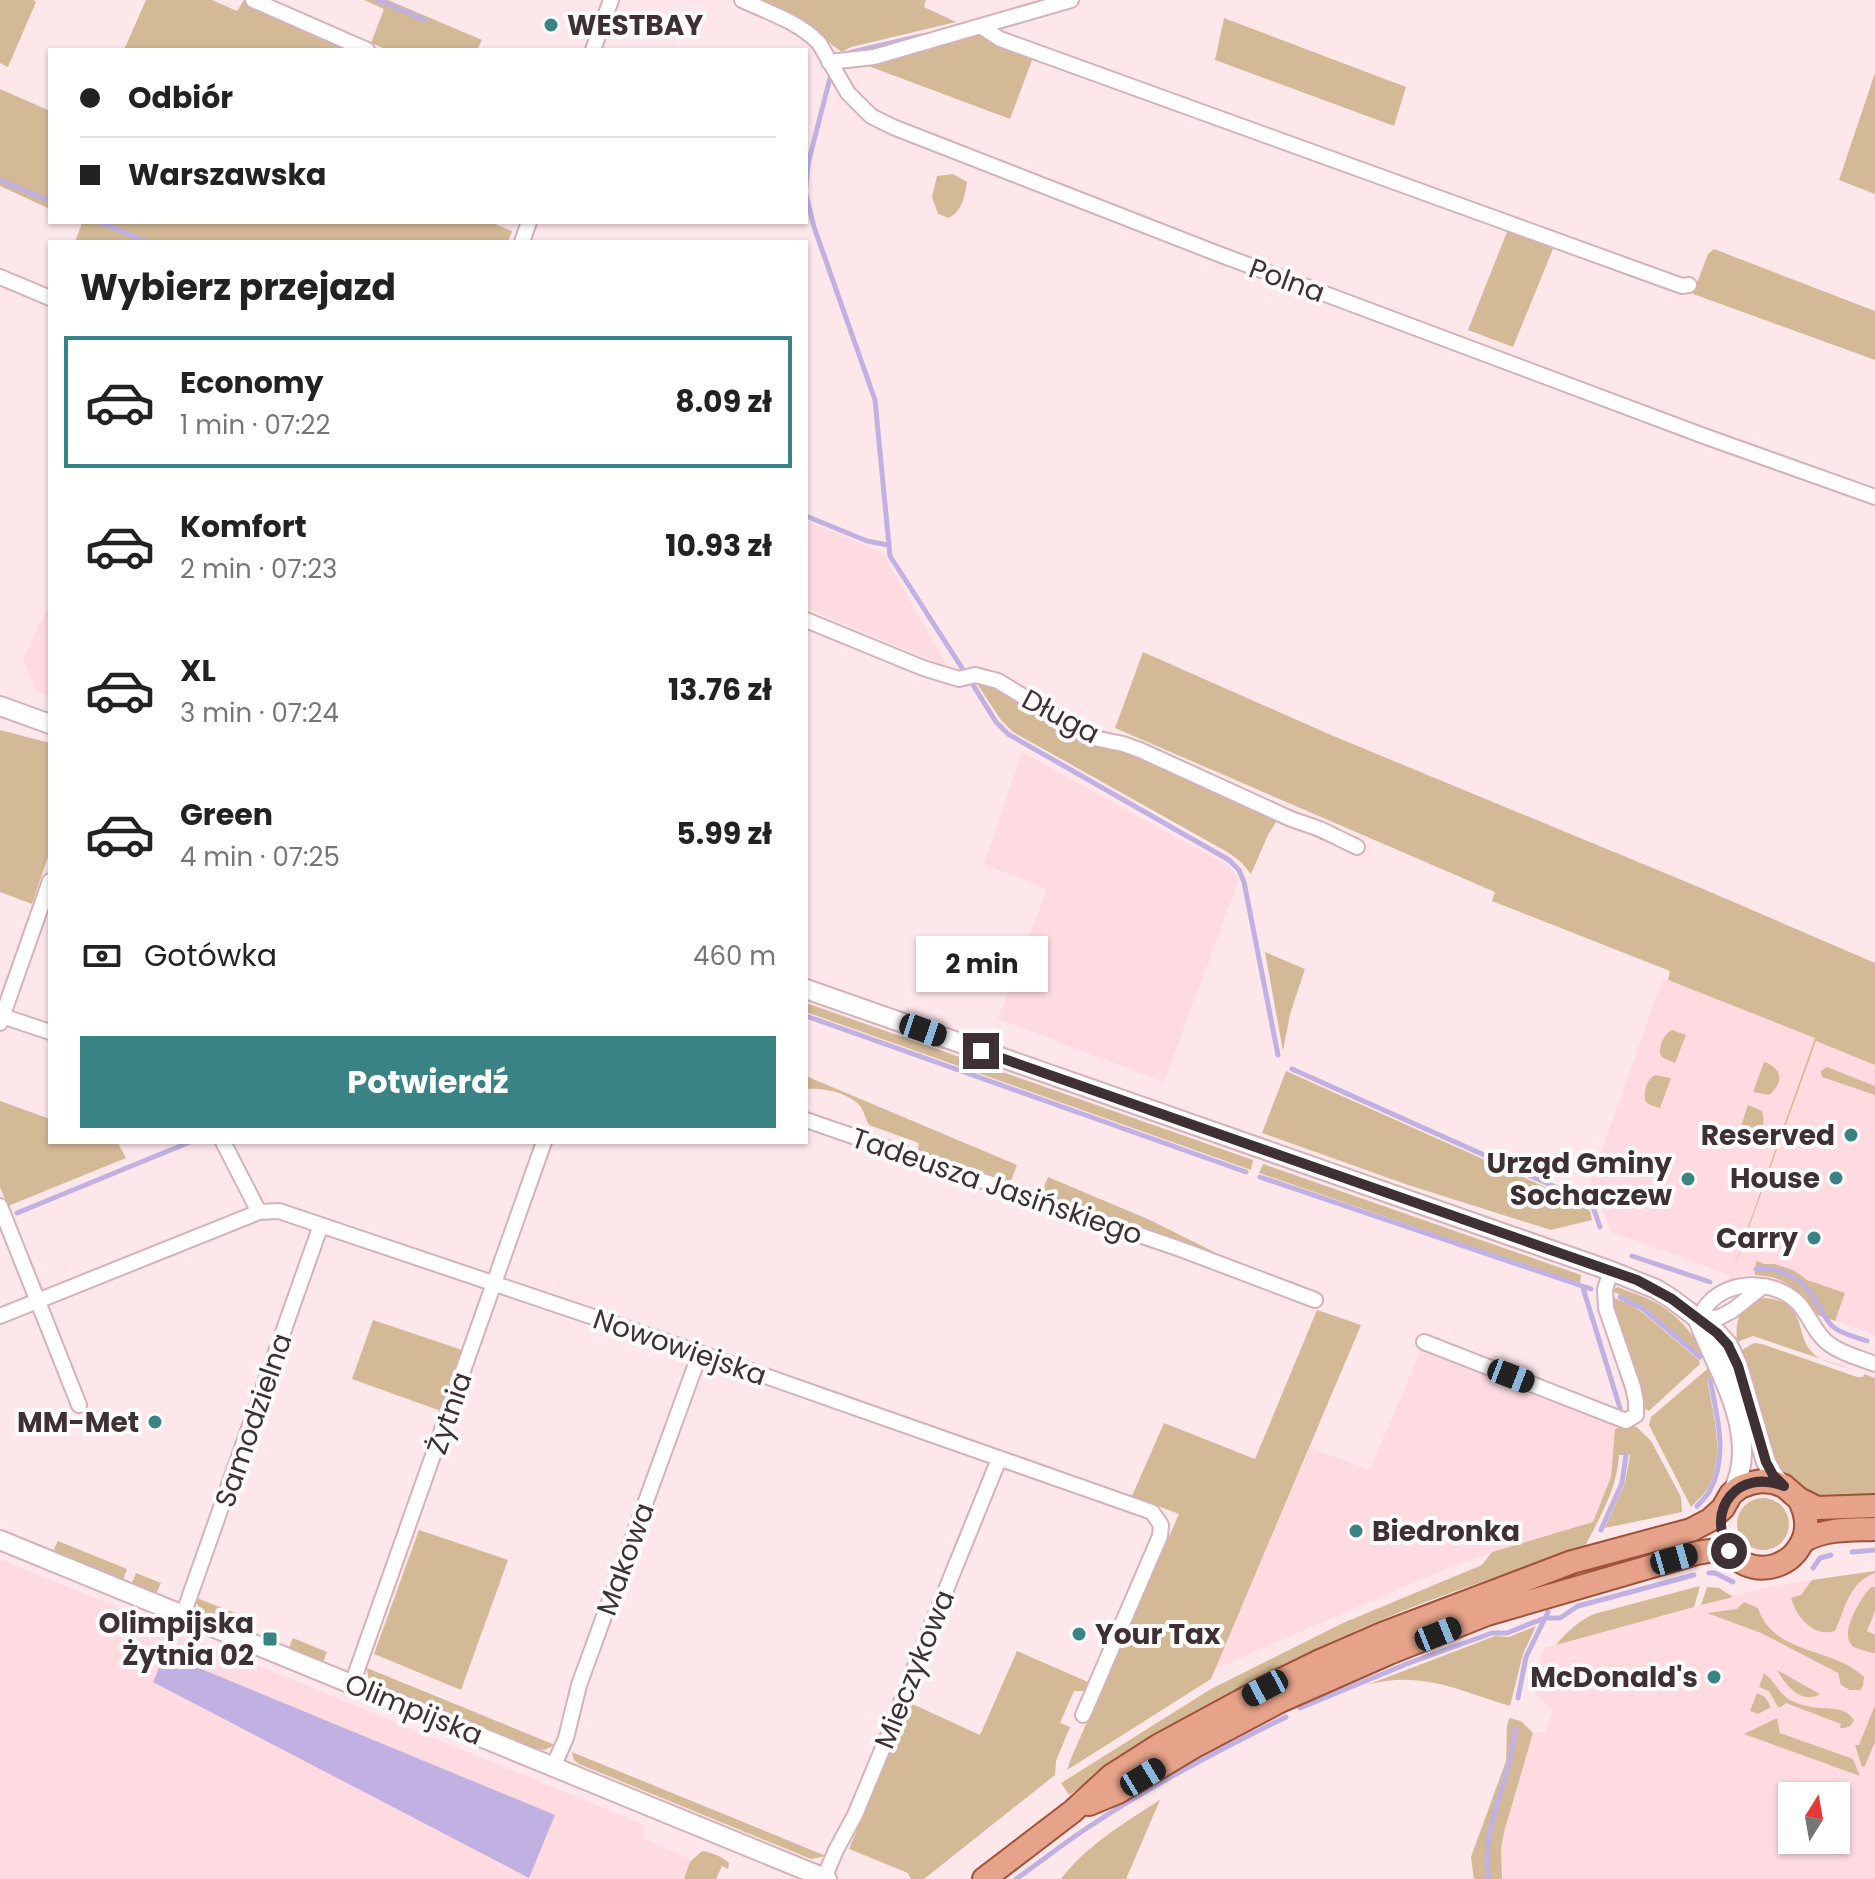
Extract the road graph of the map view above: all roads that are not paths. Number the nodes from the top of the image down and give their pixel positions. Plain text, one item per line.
1 (253, 0) edge
2 (611, 0) edge
3 (742, 0) edge
4 (1071, 0) edge
5 (980, 26) junction
6 (362, 48) edge
7 (594, 48) edge
8 (829, 62) junction
9 (0, 277) edge
10 (1689, 285) dead end
11 (48, 297) edge
12 (1875, 497) edge
13 (808, 621) edge
14 (0, 706) edge
15 (48, 723) edge
16 (1357, 847) dead end
17 (48, 887) edge
18 (808, 990) edge
19 (1, 1019) edge
20 (48, 1031) edge
21 (808, 1121) edge
22 (224, 1144) edge
23 (543, 1144) edge
24 (0, 1206) edge
25 (259, 1212) junction
26 (321, 1225) junction
27 (1611, 1271) junction
28 (495, 1284) junction
29 (1762, 1287) junction
30 (1315, 1300) dead end
31 (38, 1301) junction
32 (1733, 1310) junction
33 (0, 1316) edge
34 (1698, 1320) junction
35 (1424, 1342) dead end
36 (1728, 1345) junction
37 (700, 1353) junction
38 (1875, 1364) edge
39 (79, 1405) dead end
40 (999, 1459) junction
41 (1791, 1492) junction
42 (1727, 1501) junction
43 (1875, 1506) edge
44 (1875, 1529) edge
45 (0, 1540) edge
46 (1803, 1541) junction
47 (1737, 1559) junction
48 (183, 1615) junction
49 (352, 1684) junction
50 (1083, 1715) dead end
51 (553, 1767) junction
52 (1073, 1811) junction
53 (826, 1878) edge
54 (984, 1879) edge

1 - 6 street
2 - 7 street
3 - 8 street, Polna
4 - 5 street
5 - 8 street
5 - 10 street
8 - 12 street, Polna
9 - 11 street
13 - 16 street, Długa
14 - 15 street
17 - 19 street
18 - 27 street
19 - 20 street
21 - 30 street, Tadeusza Jasińskiego
22 - 25 street
23 - 28 street, Żytnia
24 - 31 street
25 - 26 street, Nowowiejska
25 - 31 street, Nowowiejska
26 - 28 street, Nowowiejska
26 - 48 street, Samodzielna
27 - 34 street
27 - 35 street
28 - 37 street, Nowowiejska
28 - 49 street, Żytnia
29 - 32 street
29 - 34 street
29 - 38 street
31 - 33 street, Nowowiejska
31 - 39 street
32 - 34 street
32 - 36 street
34 - 36 street
34 - 42 street
36 - 41 street
37 - 40 street, Nowowiejska
37 - 51 street, Makowa
40 - 50 street, Nowowiejska
40 - 53 street, Mieczykowa
41 - 42 main road
41 - 43 main road
41 - 46 main road
42 - 47 main road
42 - 52 main road
44 - 46 main road
45 - 48 street, Olimpijska
46 - 47 main road
47 - 52 main road
48 - 49 street, Olimpijska
49 - 51 street, Olimpijska
51 - 53 street, Olimpijska
52 - 54 main road

